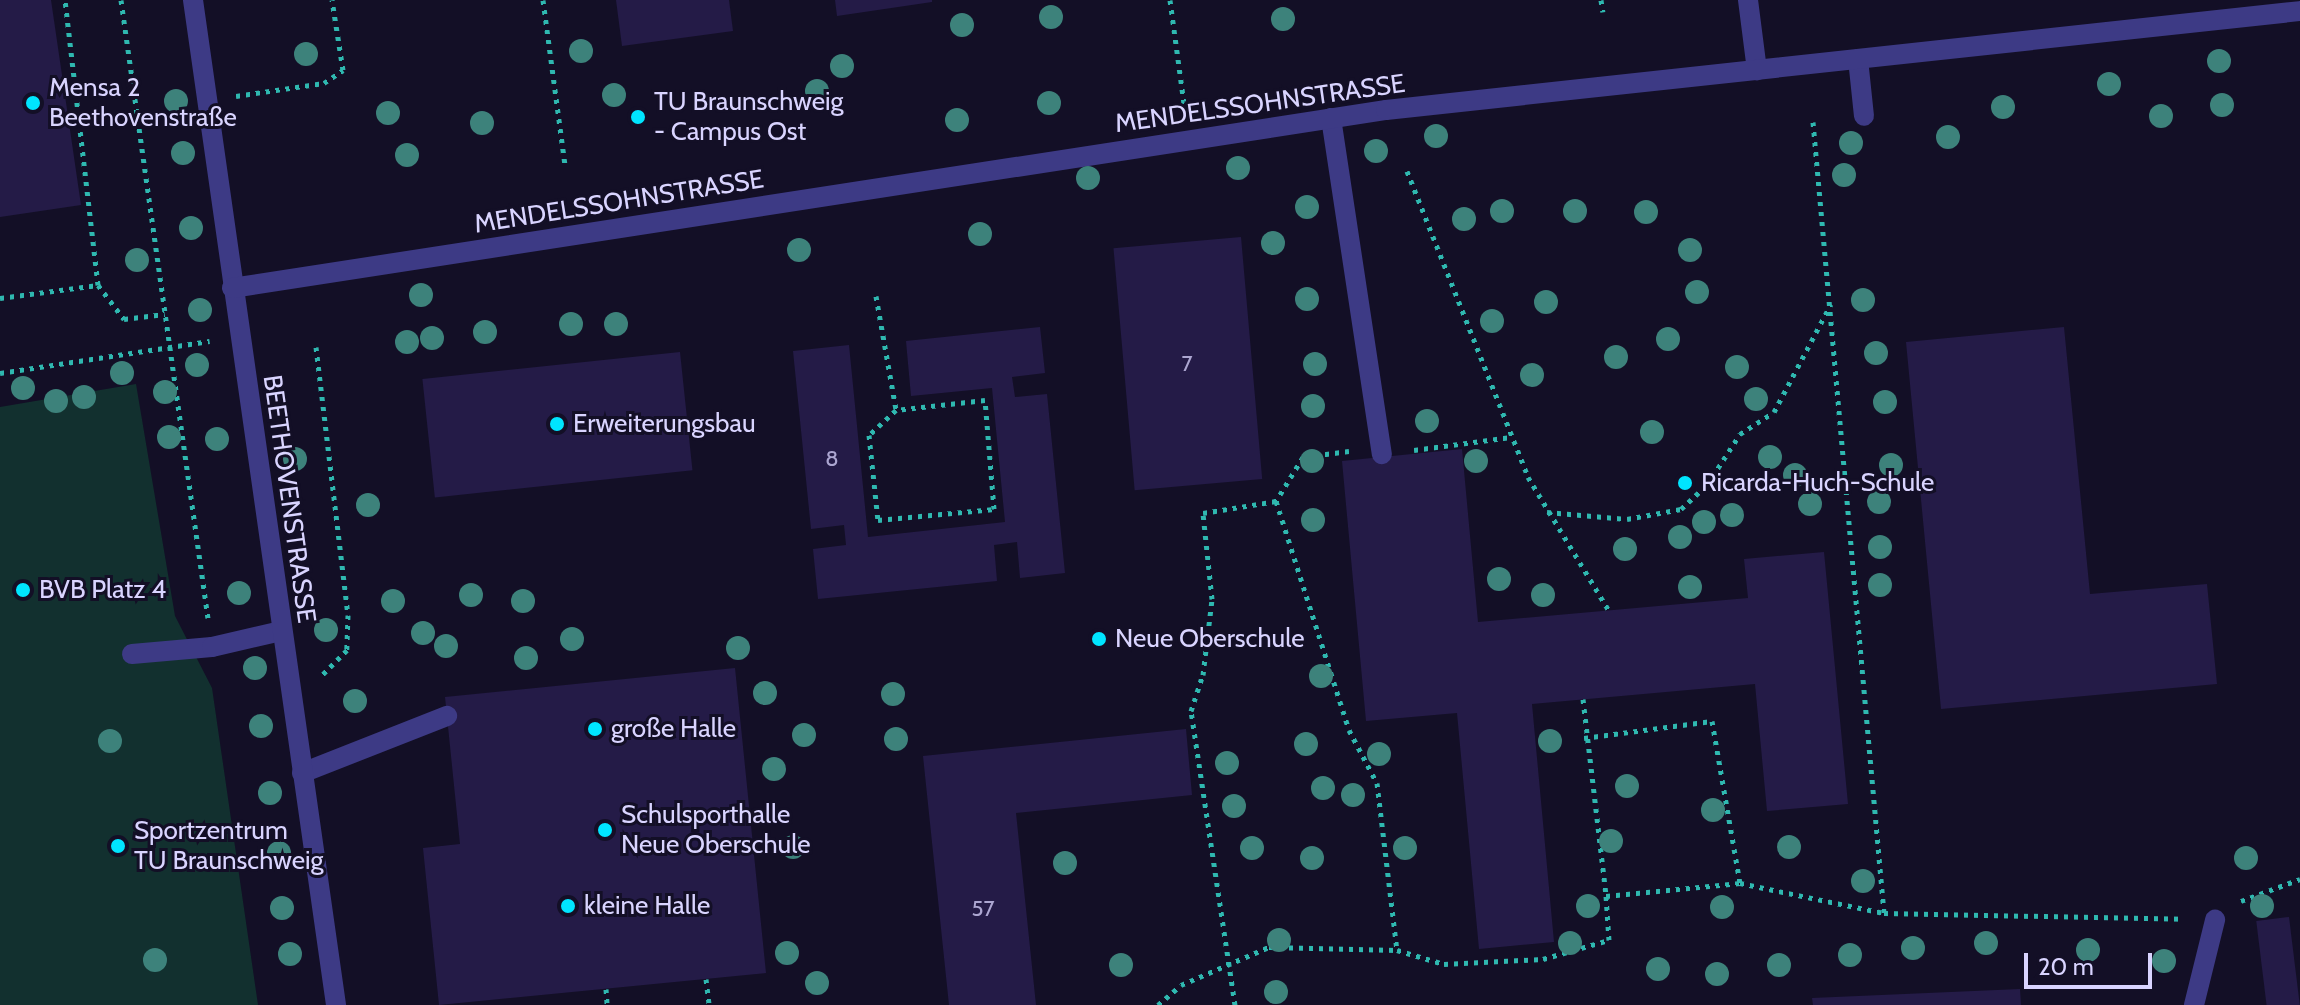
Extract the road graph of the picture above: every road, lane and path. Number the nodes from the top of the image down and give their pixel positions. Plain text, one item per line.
1 (65, 0) edge
2 (121, 0) edge
3 (193, 0) edge
4 (332, 0) edge
5 (543, 0) edge
6 (1170, 0) edge
7 (1601, 0) edge
8 (1748, 0) edge
9 (2300, 11) edge
10 (1603, 12) dead end
11 (1858, 59) junction
12 (1757, 70) junction
13 (207, 100) junction
14 (1864, 116) dead end
15 (1331, 118) junction
16 (1813, 122) dead end
17 (1189, 140) junction
18 (565, 164) dead end
19 (1407, 171) dead end
20 (98, 285) junction
21 (232, 288) junction
22 (876, 296) dead end
23 (0, 298) edge
24 (1831, 303) junction
25 (165, 314) junction
26 (239, 337) junction
27 (316, 347) dead end
28 (170, 348) junction
29 (0, 373) edge
30 (896, 410) junction
31 (1382, 454) dead end
32 (1547, 512) junction
33 (1609, 611) dead end
34 (281, 631) junction
35 (212, 647) junction
36 (132, 654) dead end
37 (323, 688) dead end
38 (1583, 699) dead end
39 (447, 716) dead end
40 (1584, 738) junction
41 (302, 773) junction
42 (2300, 879) edge
43 (1740, 883) junction
44 (1606, 896) junction
45 (1884, 913) junction
46 (2215, 920) junction
47 (1397, 950) junction
48 (1226, 970) junction
49 (706, 979) dead end
50 (606, 989) dead end
51 (336, 1005) edge
52 (607, 1005) edge
53 (709, 1005) edge
54 (1158, 1005) edge
55 (1235, 1005) edge
56 (2194, 1005) edge

1 - 20 path
2 - 25 path
3 - 13 street, BEETHOVENSTRASSE
4 - 13 path
5 - 18 path
6 - 17 path
7 - 10 path
8 - 12 street
9 - 11 street, MENDELSSOHNSTRASSE
11 - 12 street, MENDELSSOHNSTRASSE
11 - 14 street
12 - 15 street, MENDELSSOHNSTRASSE
13 - 21 street, BEETHOVENSTRASSE
15 - 17 street, MENDELSSOHNSTRASSE
15 - 31 street
16 - 24 path
17 - 21 street, MENDELSSOHNSTRASSE
19 - 32 path
20 - 23 path
20 - 25 path
21 - 26 street, BEETHOVENSTRASSE
22 - 30 path
24 - 32 path
24 - 45 path
25 - 28 path
26 - 28 path
26 - 34 street, BEETHOVENSTRASSE
27 - 37 path
28 - 29 path
28 - 35 path
30 - 30 path
32 - 33 path
34 - 35 street
34 - 41 street, BEETHOVENSTRASSE
35 - 36 street
38 - 40 path
39 - 41 street
40 - 43 path
40 - 44 path
41 - 51 street, BEETHOVENSTRASSE
42 - 46 path
43 - 44 path
43 - 45 path
44 - 47 path
45 - 46 path
46 - 56 street
47 - 48 path
47 - 48 path
48 - 54 path
48 - 55 path
49 - 53 path
50 - 52 path

